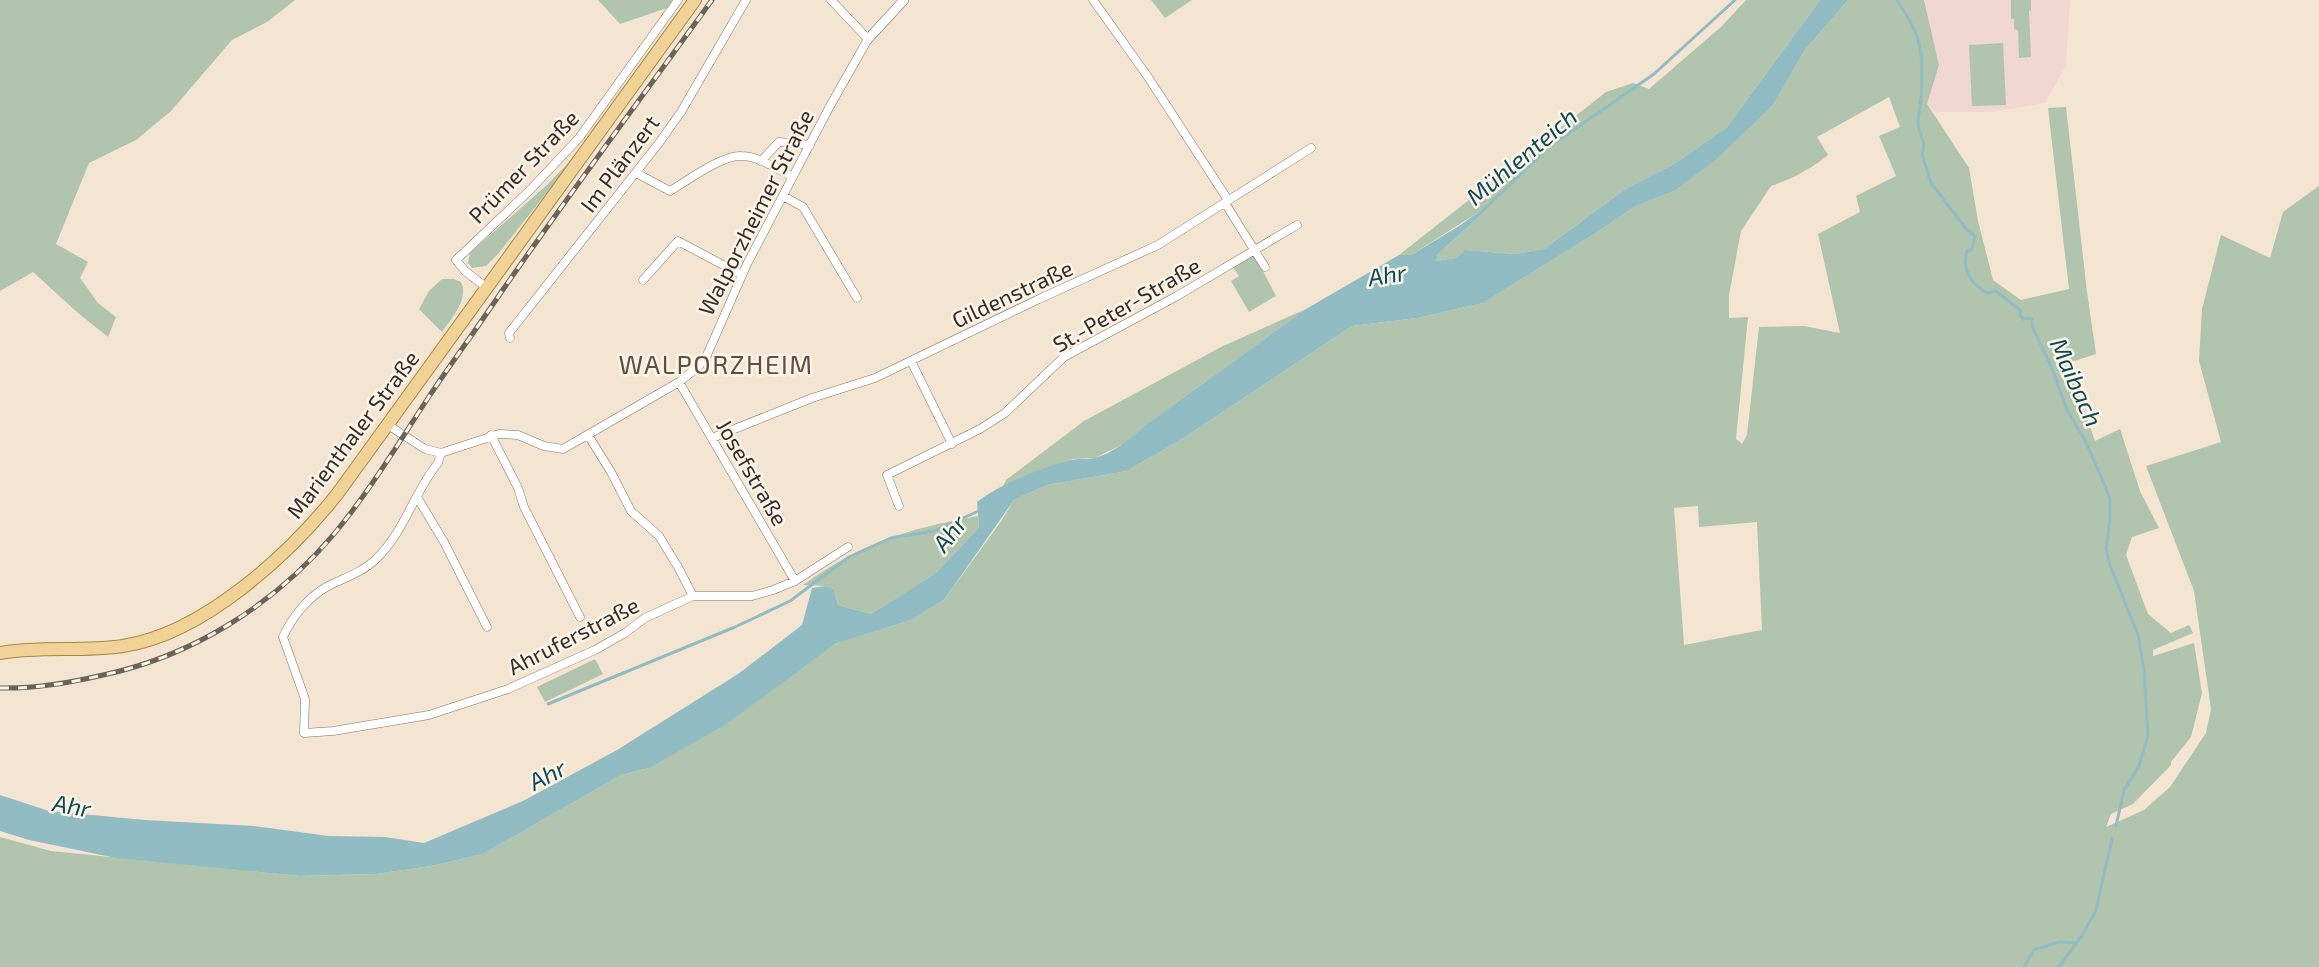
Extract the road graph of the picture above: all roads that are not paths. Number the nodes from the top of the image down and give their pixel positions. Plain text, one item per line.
1 (678, 0) edge
2 (695, 0) edge
3 (746, 0) edge
4 (831, 0) edge
5 (904, 0) edge
6 (1093, 0) edge
7 (868, 39) junction
8 (810, 145) junction
9 (1311, 148) dead end
10 (761, 160) junction
11 (636, 173) junction
12 (793, 177) junction
13 (783, 196) junction
14 (1226, 201) junction
15 (1297, 225) dead end
16 (1255, 250) junction
17 (1265, 267) dead end
18 (742, 275) junction
19 (643, 280) dead end
20 (487, 288) junction
21 (857, 298) dead end
22 (510, 338) dead end
23 (911, 361) junction
24 (679, 382) junction
25 (388, 425) junction
26 (491, 435) junction
27 (588, 435) junction
28 (712, 438) junction
29 (952, 444) junction
30 (441, 453) junction
31 (417, 496) junction
32 (899, 506) dead end
33 (848, 548) dead end
34 (793, 578) junction
35 (693, 596) junction
36 (580, 617) dead end
37 (487, 627) dead end
38 (0, 653) edge

1 - 20 street, Prümer Straße
2 - 20 main road, Marienthaler Straße
3 - 11 street, Im Plänzert
4 - 7 street
5 - 7 street, Walporzheimer Straße
6 - 14 street
7 - 8 street, Walporzheimer Straße
8 - 10 street
8 - 12 street, Walporzheimer Straße
9 - 14 street, Gildenstraße
10 - 11 street
10 - 12 street
11 - 22 street, Im Plänzert
12 - 13 street, Walporzheimer Straße
13 - 18 street, Walporzheimer Straße
13 - 21 street
14 - 16 street
14 - 23 street, Gildenstraße
15 - 16 street, St.-Peter-Straße
16 - 17 street
16 - 29 street, St.-Peter-Straße
18 - 19 street
18 - 24 street, Walporzheimer Straße
20 - 25 main road, Marienthaler Straße
23 - 28 street, Gildenstraße
23 - 29 street
24 - 27 street, Walporzheimer Straße
24 - 28 street, Josefstraße
25 - 30 street
25 - 38 main road, Marienthaler Straße
26 - 27 street, Walporzheimer Straße
26 - 30 street, Walporzheimer Straße
26 - 36 street
27 - 35 street
28 - 34 street, Josefstraße
29 - 32 street, St.-Peter-Straße
30 - 31 street
31 - 35 street, Ahruferstraße
31 - 37 street
33 - 34 street, Ahruferstraße
34 - 35 street, Ahruferstraße

